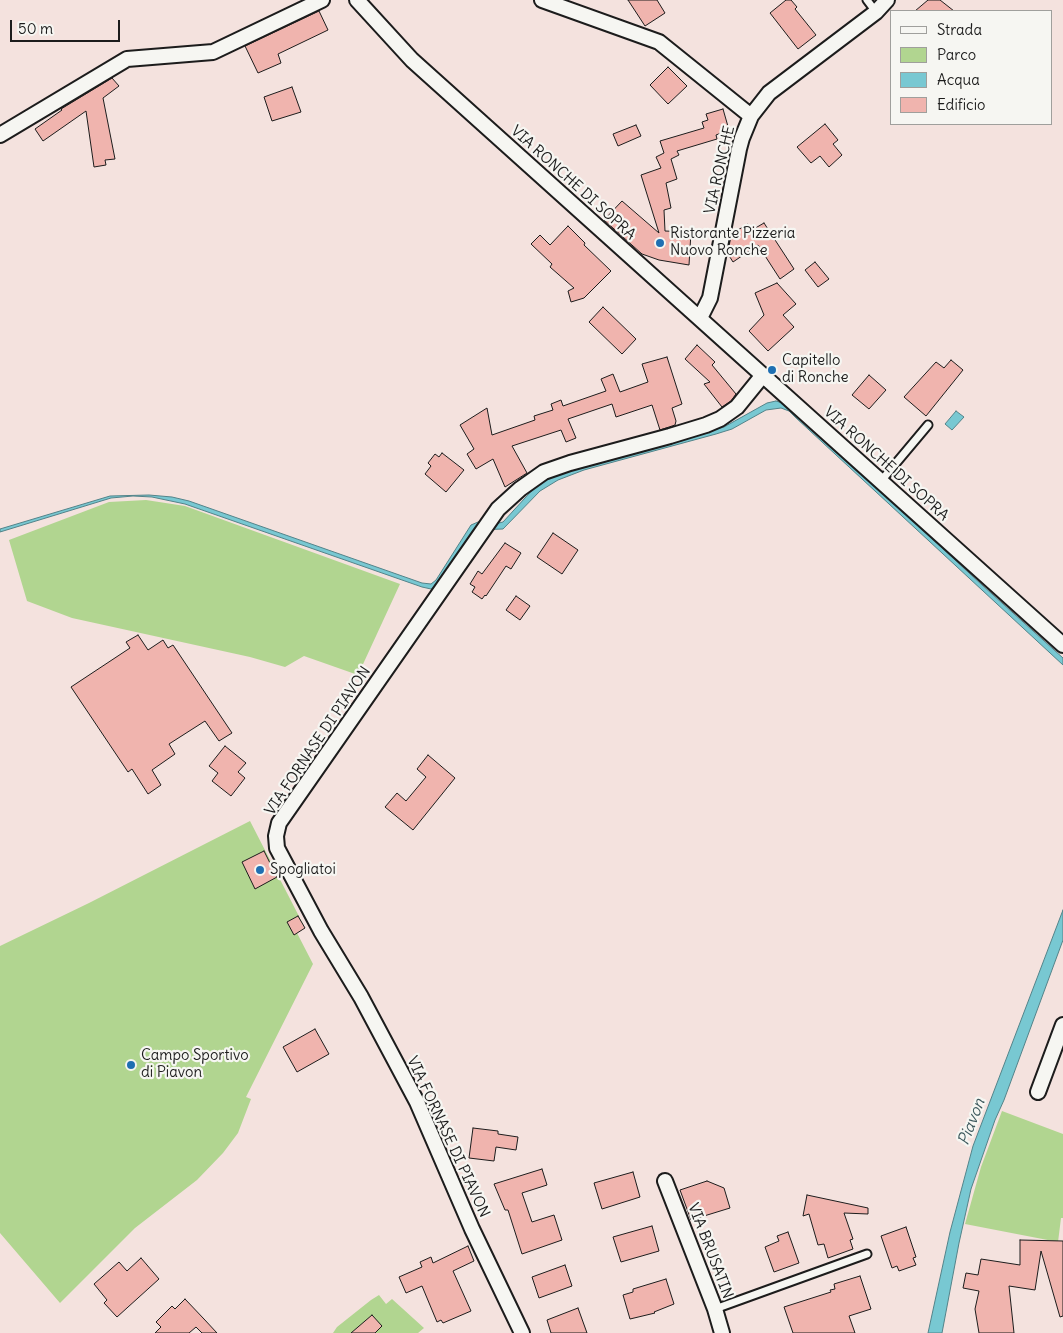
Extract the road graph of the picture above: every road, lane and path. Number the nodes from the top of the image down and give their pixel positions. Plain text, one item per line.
1 (322, 0) edge
2 (357, 0) edge
3 (542, 0) edge
4 (867, 0) edge
5 (887, 0) edge
6 (876, 12) junction
7 (752, 116) junction
8 (0, 135) edge
9 (700, 318) junction
10 (763, 376) junction
11 (928, 426) dead end
12 (881, 481) junction
13 (1063, 645) edge
14 (1063, 1025) edge
15 (1038, 1092) dead end
16 (665, 1181) dead end
17 (867, 1254) dead end
18 (715, 1309) junction
19 (522, 1333) edge
20 (722, 1333) edge

1 - 8 street
2 - 9 street, VIA RONCHE DI SOPRA
3 - 7 street
4 - 6 lane
5 - 6 street, VIA RONCHE
6 - 7 street, VIA RONCHE
7 - 9 street, VIA RONCHE
9 - 10 street, VIA RONCHE DI SOPRA
10 - 12 street, VIA RONCHE DI SOPRA
10 - 19 street, VIA FORNASE DI PIAVON
11 - 12 lane
12 - 13 street, VIA RONCHE DI SOPRA
14 - 15 street
16 - 18 street, VIA BRUSATIN
17 - 18 lane
18 - 20 street, VIA BRUSATIN

